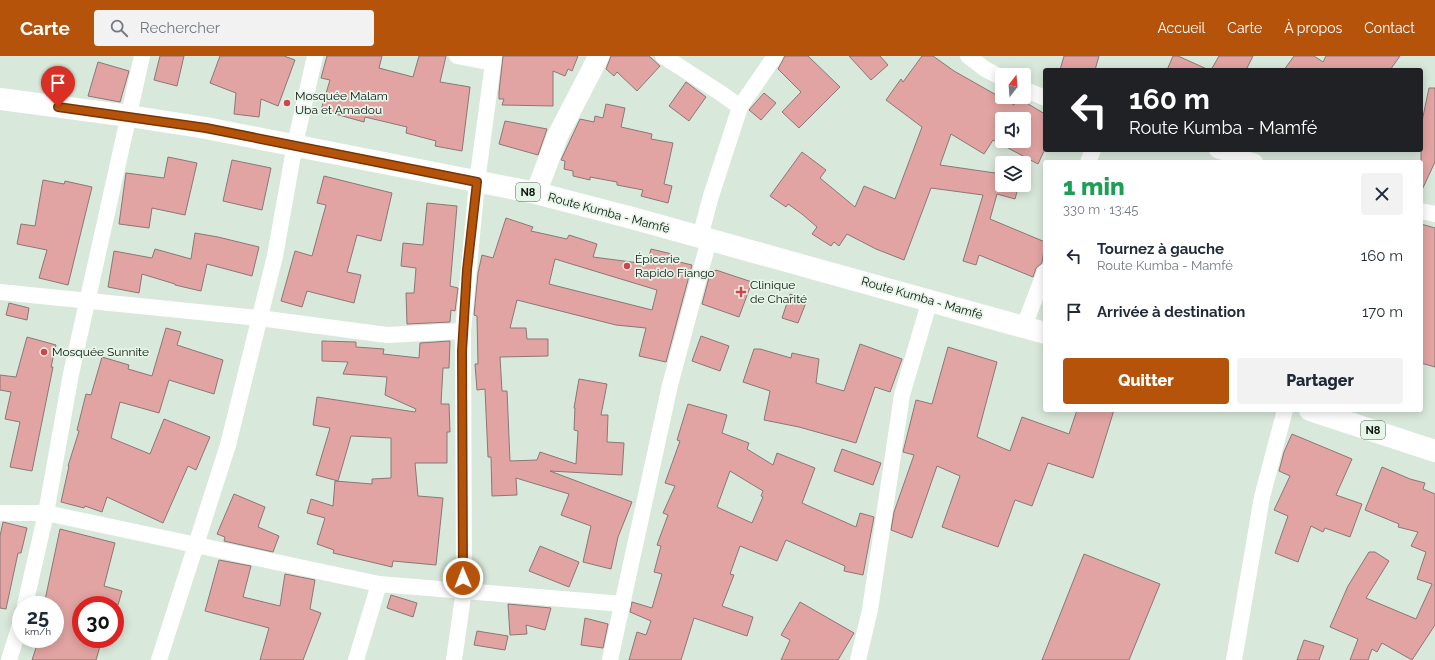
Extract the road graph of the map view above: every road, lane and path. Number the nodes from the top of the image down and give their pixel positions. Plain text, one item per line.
1 (142, 56) edge
2 (315, 56) edge
3 (457, 56) edge
4 (599, 56) edge
5 (664, 56) edge
6 (775, 56) edge
7 (968, 56) edge
8 (494, 59) edge
9 (995, 74) edge
10 (1031, 92) edge
11 (1043, 97) edge
12 (0, 99) edge
13 (740, 107) junction
14 (129, 116) junction
15 (295, 144) junction
16 (1218, 154) edge
17 (1246, 160) edge
18 (477, 182) junction
19 (536, 193) junction
20 (1423, 211) edge
21 (1435, 214) edge
22 (704, 238) junction
23 (1043, 277) edge
24 (0, 292) edge
25 (930, 300) junction
26 (88, 301) junction
27 (259, 318) junction
28 (1024, 326) junction
29 (463, 331) junction
30 (1043, 332) edge
31 (1284, 412) edge
32 (1316, 412) edge
33 (1435, 451) edge
34 (0, 513) edge
35 (46, 513) junction
36 (196, 546) junction
37 (379, 584) junction
38 (464, 590) junction
39 (28, 596) edge
40 (623, 604) junction
41 (13, 648) edge
42 (9, 660) edge
43 (159, 660) edge
44 (356, 660) edge
45 (454, 660) edge
46 (610, 660) edge
47 (858, 660) edge
48 (1234, 660) edge

1 - 14 street
2 - 15 street
3 - 8 street
4 - 19 main road
5 - 13 street
6 - 13 street
7 - 9 street
8 - 18 street
10 - 11 street
12 - 14 highway, Route Kumba - Mamfé / N8
13 - 22 street
14 - 15 highway, Route Kumba - Mamfé / N8
14 - 26 street
15 - 18 highway, Route Kumba - Mamfé / N8
15 - 27 street
16 - 17 street
18 - 19 highway, Route Kumba - Mamfé / N8
18 - 29 street
19 - 22 highway, Route Kumba - Mamfé / N8
20 - 21 street
22 - 25 highway, Route Kumba - Mamfé / N8
22 - 40 street
23 - 28 street
24 - 26 street
25 - 28 highway, Route Kumba - Mamfé / N8
25 - 47 street
26 - 27 street
26 - 35 street
27 - 29 street
27 - 36 street
28 - 30 highway, Route Kumba - Mamfé / N8
29 - 38 street
31 - 48 street
32 - 33 highway, N8
34 - 35 street
35 - 36 street
35 - 39 street
36 - 37 street
36 - 43 street
37 - 38 street
37 - 44 street
38 - 40 street
38 - 45 street
40 - 46 street
41 - 42 street

